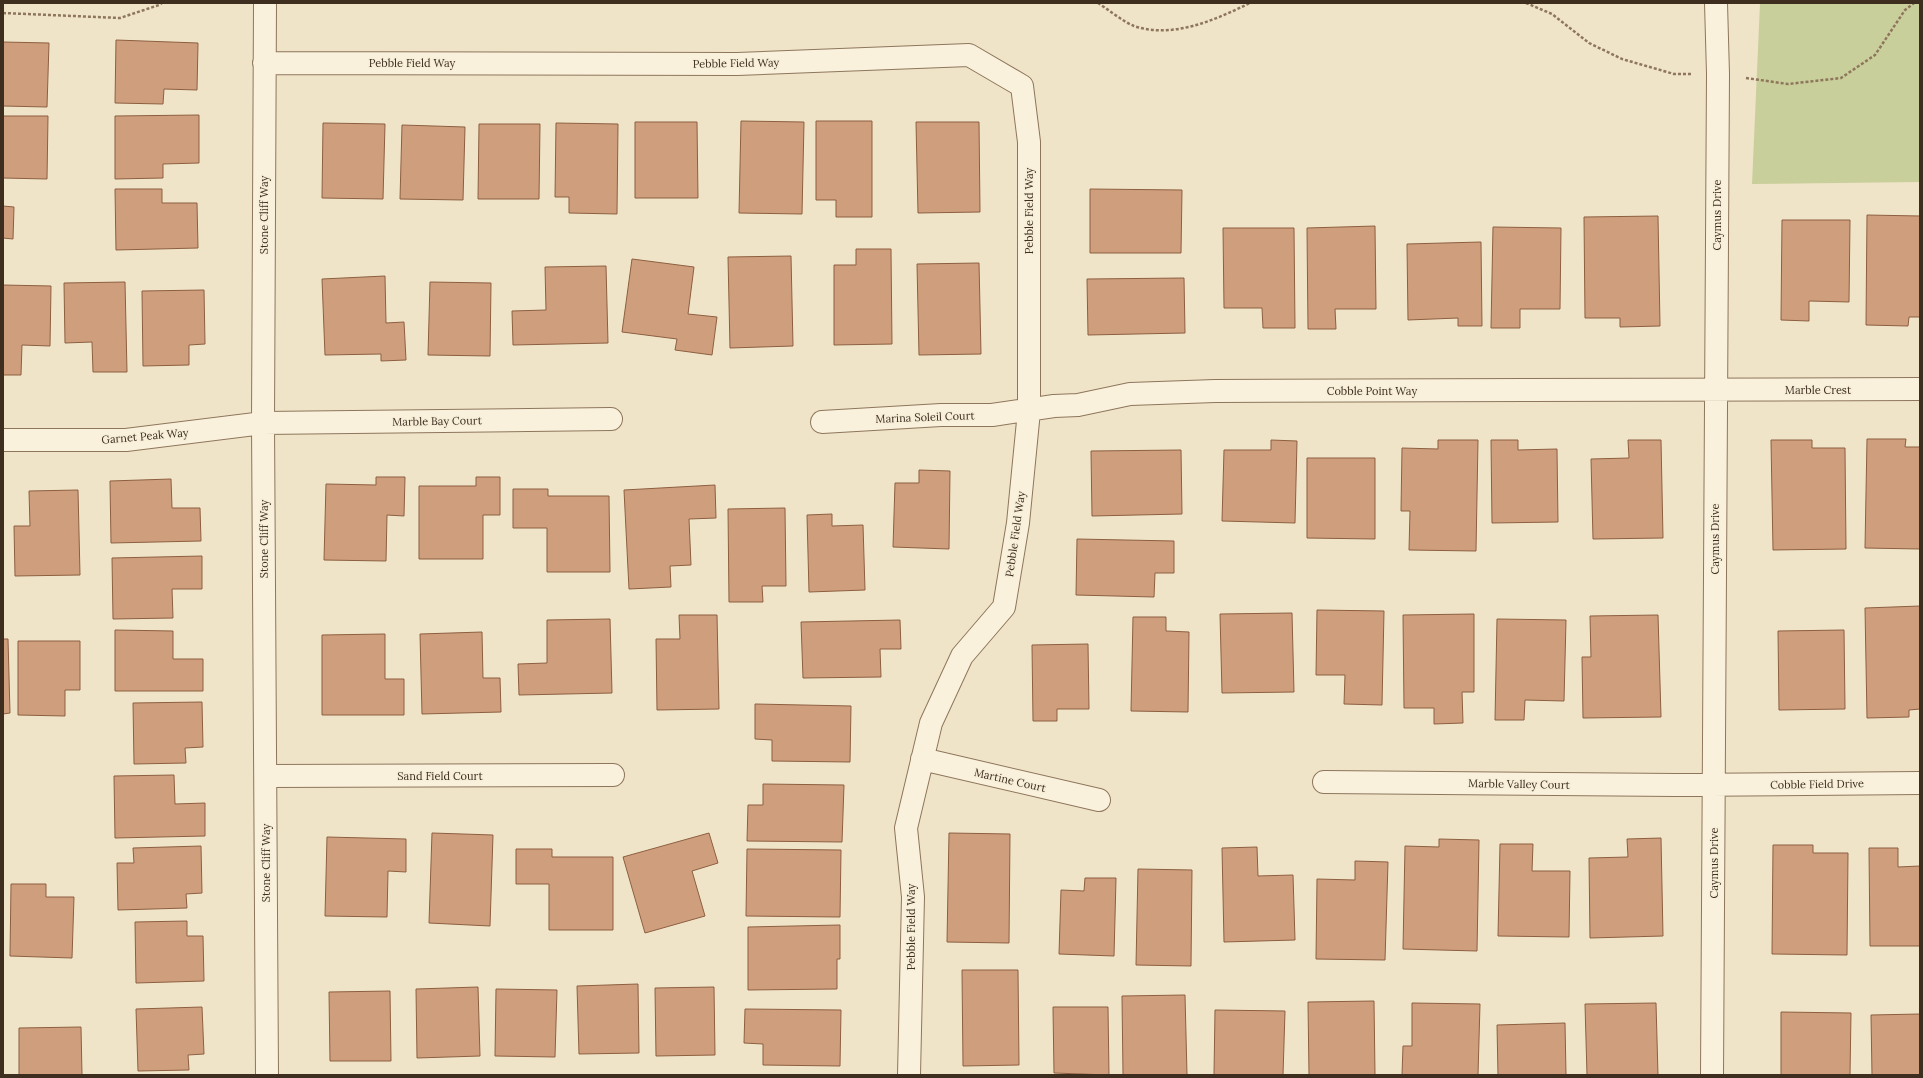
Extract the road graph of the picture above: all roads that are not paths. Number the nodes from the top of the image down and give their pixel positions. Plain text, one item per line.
1 (265, 3) edge
2 (1716, 3) edge
3 (264, 63) junction
4 (1920, 389) edge
5 (1716, 390) junction
6 (1029, 411) junction
7 (611, 420) dead end
8 (822, 422) dead end
9 (264, 423) junction
10 (3, 440) edge
11 (922, 759) junction
12 (613, 775) dead end
13 (266, 776) junction
14 (1324, 782) dead end
15 (1920, 783) edge
16 (1714, 785) junction
17 (1099, 800) dead end
18 (267, 1075) edge
19 (908, 1075) edge
20 (1712, 1075) edge

1 - 3 street, Stone Cliff Way
2 - 5 street, Caymus Drive
3 - 6 street, Pebble Field Way
3 - 9 street, Stone Cliff Way
4 - 5 street, Marble Crest
5 - 6 street, Cobble Point Way
5 - 16 street, Caymus Drive
6 - 8 street, Marina Soleil Court
6 - 11 street, Pebble Field Way
7 - 9 street, Marble Bay Court
9 - 10 street, Garnet Peak Way
9 - 13 street, Stone Cliff Way
11 - 17 street, Martine Court
11 - 19 street, Pebble Field Way
12 - 13 street, Sand Field Court
13 - 18 street, Stone Cliff Way
14 - 16 street, Marble Valley Court
15 - 16 street, Cobble Field Drive
16 - 20 street, Caymus Drive

